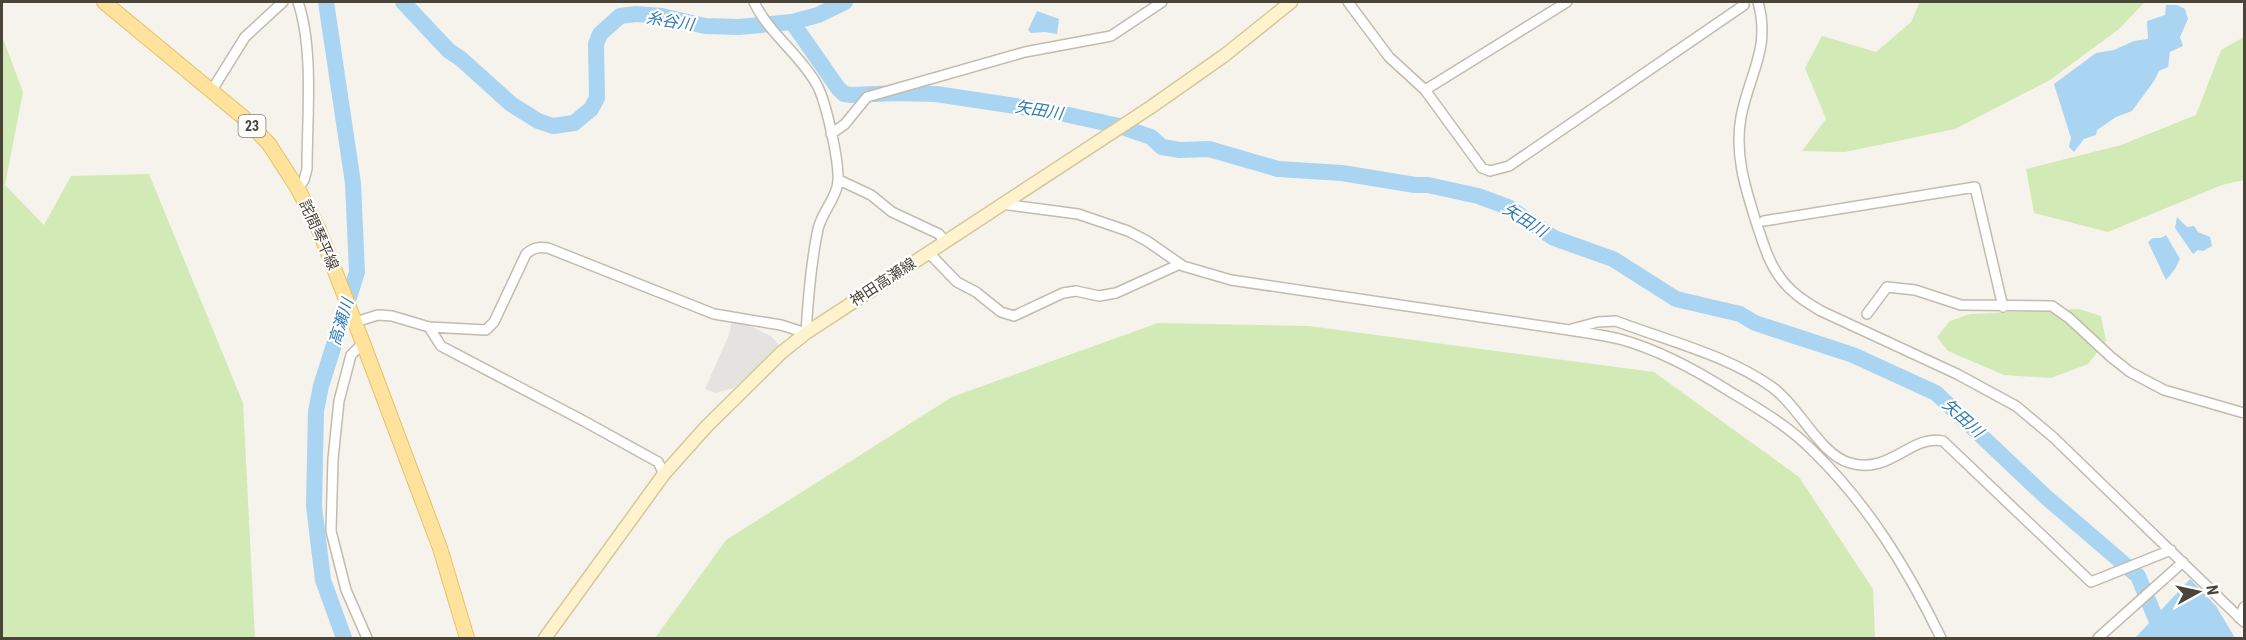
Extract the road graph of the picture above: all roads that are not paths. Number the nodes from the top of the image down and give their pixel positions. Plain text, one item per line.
1 (104, 2) edge
2 (283, 2) edge
3 (298, 2) edge
4 (754, 2) edge
5 (1162, 2) edge
6 (1292, 2) edge
7 (1348, 2) edge
8 (1567, 2) edge
9 (1758, 2) edge
10 (1744, 5) dead end
11 (212, 90) junction
12 (1425, 90) junction
13 (831, 134) junction
14 (839, 180) junction
15 (298, 189) junction
16 (1002, 204) junction
17 (1764, 221) dead end
18 (945, 242) junction
19 (928, 253) junction
20 (1180, 264) junction
21 (2003, 307) junction
22 (1867, 314) dead end
23 (355, 322) junction
24 (429, 327) junction
25 (1569, 330) junction
26 (806, 333) junction
27 (363, 343) junction
28 (2244, 413) edge
29 (664, 474) junction
30 (2171, 550) junction
31 (2183, 562) junction
32 (2244, 607) edge
33 (2242, 620) edge
34 (367, 639) edge
35 (467, 639) edge
36 (545, 639) edge
37 (1941, 639) edge
38 (2098, 639) edge

1 - 11 main road, 詫間琴平線 / 23
2 - 11 street
3 - 15 street
4 - 13 street
5 - 13 street
6 - 16 main road, 神田高瀬線
7 - 12 street
8 - 12 street
9 - 30 street
10 - 12 street
11 - 15 main road, 詫間琴平線 / 23
13 - 14 street
14 - 18 street
14 - 26 street
15 - 23 main road, 詫間琴平線 / 23
16 - 18 main road, 神田高瀬線
16 - 20 street
17 - 21 street
18 - 19 main road, 神田高瀬線
19 - 20 street
19 - 26 main road, 神田高瀬線
20 - 25 street
21 - 22 street
21 - 28 street
23 - 24 street
23 - 27 main road, 詫間琴平線 / 23
24 - 26 street
24 - 29 street
25 - 30 street
25 - 37 street
26 - 29 main road, 神田高瀬線
27 - 34 street
27 - 35 main road, 詫間琴平線 / 23
29 - 36 main road, 神田高瀬線
30 - 31 street
31 - 33 street
31 - 38 street
32 - 33 street

